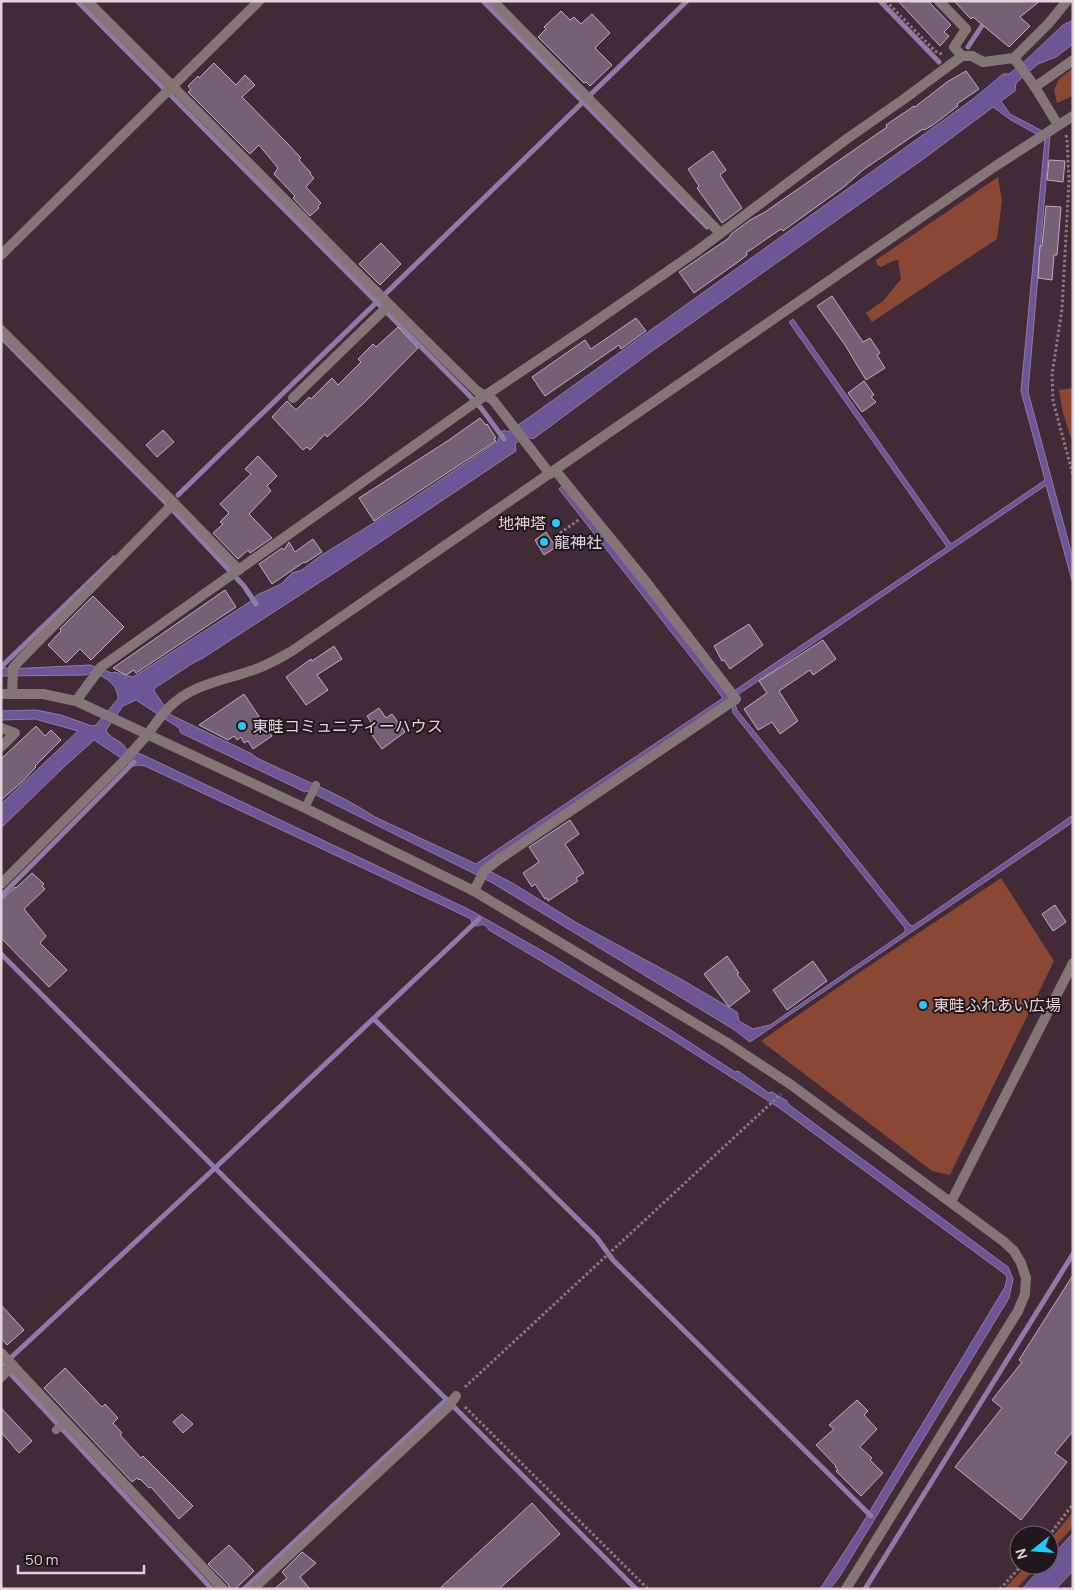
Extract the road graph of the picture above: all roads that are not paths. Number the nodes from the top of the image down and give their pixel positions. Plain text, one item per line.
1 (87, 1) edge
2 (259, 1) edge
3 (493, 1) edge
4 (939, 1) edge
5 (1066, 1) edge
6 (962, 56) junction
7 (1073, 60) edge
8 (1017, 61) junction
9 (1035, 87) junction
10 (169, 90) junction
11 (1073, 116) edge
12 (1058, 125) junction
13 (720, 234) junction
14 (1, 255) edge
15 (385, 301) junction
16 (1, 330) edge
17 (293, 398) dead end
18 (479, 400) junction
19 (553, 472) junction
20 (174, 504) junction
21 (234, 573) junction
22 (1, 694) edge
23 (12, 694) junction
24 (76, 701) junction
25 (1, 728) edge
26 (148, 734) junction
27 (1, 747) edge
28 (316, 784) dead end
29 (305, 808) junction
30 (1, 884) edge
31 (474, 891) junction
32 (1073, 963) edge
33 (951, 1202) junction
34 (7, 1365) edge
35 (453, 1400) road end
36 (65, 1422) junction
37 (56, 1430) dead end
38 (223, 1589) edge
39 (253, 1589) edge
40 (846, 1589) edge

1 - 10 street
2 - 10 street
3 - 13 street
4 - 6 street
5 - 8 street
6 - 8 street
6 - 13 street
7 - 9 street
8 - 9 street
9 - 12 street
10 - 14 street
10 - 15 street
11 - 12 street
12 - 19 street
13 - 18 street
15 - 17 street
15 - 18 street
16 - 20 street
18 - 19 street
18 - 21 street
19 - 26 street
19 - 31 street
20 - 21 street
20 - 23 street
21 - 24 street
22 - 23 street
23 - 24 street
24 - 26 street
25 - 27 street
26 - 29 street
26 - 30 street
28 - 29 lane
29 - 31 street
31 - 33 street
32 - 33 street
33 - 40 street
34 - 36 street
35 - 39 street
36 - 37 lane
36 - 38 street

